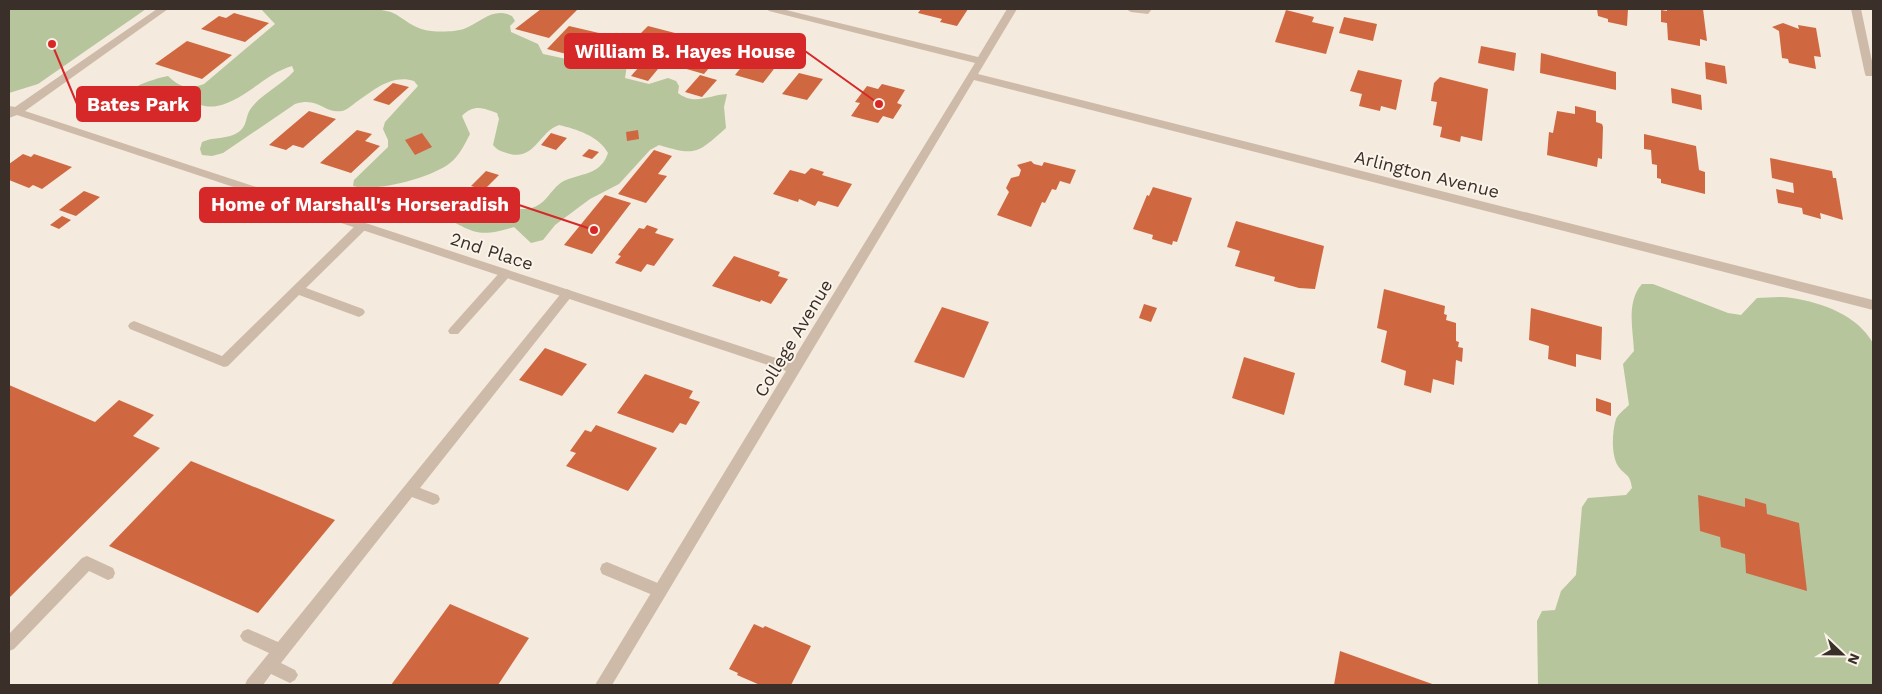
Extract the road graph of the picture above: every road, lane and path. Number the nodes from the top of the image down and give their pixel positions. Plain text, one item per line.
1 (163, 9) edge
2 (772, 9) edge
3 (1012, 9) edge
4 (1131, 9) edge
5 (1147, 9) edge
6 (1856, 9) edge
7 (981, 60) junction
8 (1870, 74) dead end
9 (972, 76) junction
10 (11, 113) edge
11 (362, 226) junction
12 (505, 274) junction
13 (297, 290) junction
14 (567, 294) junction
15 (1873, 306) edge
16 (359, 312) dead end
17 (134, 326) dead end
18 (454, 331) dead end
19 (794, 369) junction
20 (410, 490) junction
21 (433, 499) dead end
22 (607, 569) dead end
23 (108, 573) dead end
24 (660, 591) junction
25 (248, 636) dead end
26 (9, 644) edge
27 (280, 651) junction
28 (269, 665) junction
29 (290, 675) dead end
30 (253, 685) edge
31 (603, 685) edge

1 - 10 street
2 - 7 street
3 - 7 street, College Avenue
4 - 5 street
6 - 8 street
7 - 9 street, College Avenue
9 - 15 street, Arlington Avenue
9 - 19 street, College Avenue
10 - 11 street, 2nd Place
11 - 12 street, 2nd Place
11 - 13 street
12 - 14 street, 2nd Place
12 - 18 street
13 - 16 street
13 - 17 street
14 - 19 street, 2nd Place
14 - 20 street
19 - 24 street, College Avenue
20 - 21 street
20 - 27 street
22 - 24 street
23 - 26 street
24 - 31 street, College Avenue
25 - 27 street
27 - 28 street
28 - 29 street
28 - 30 street

